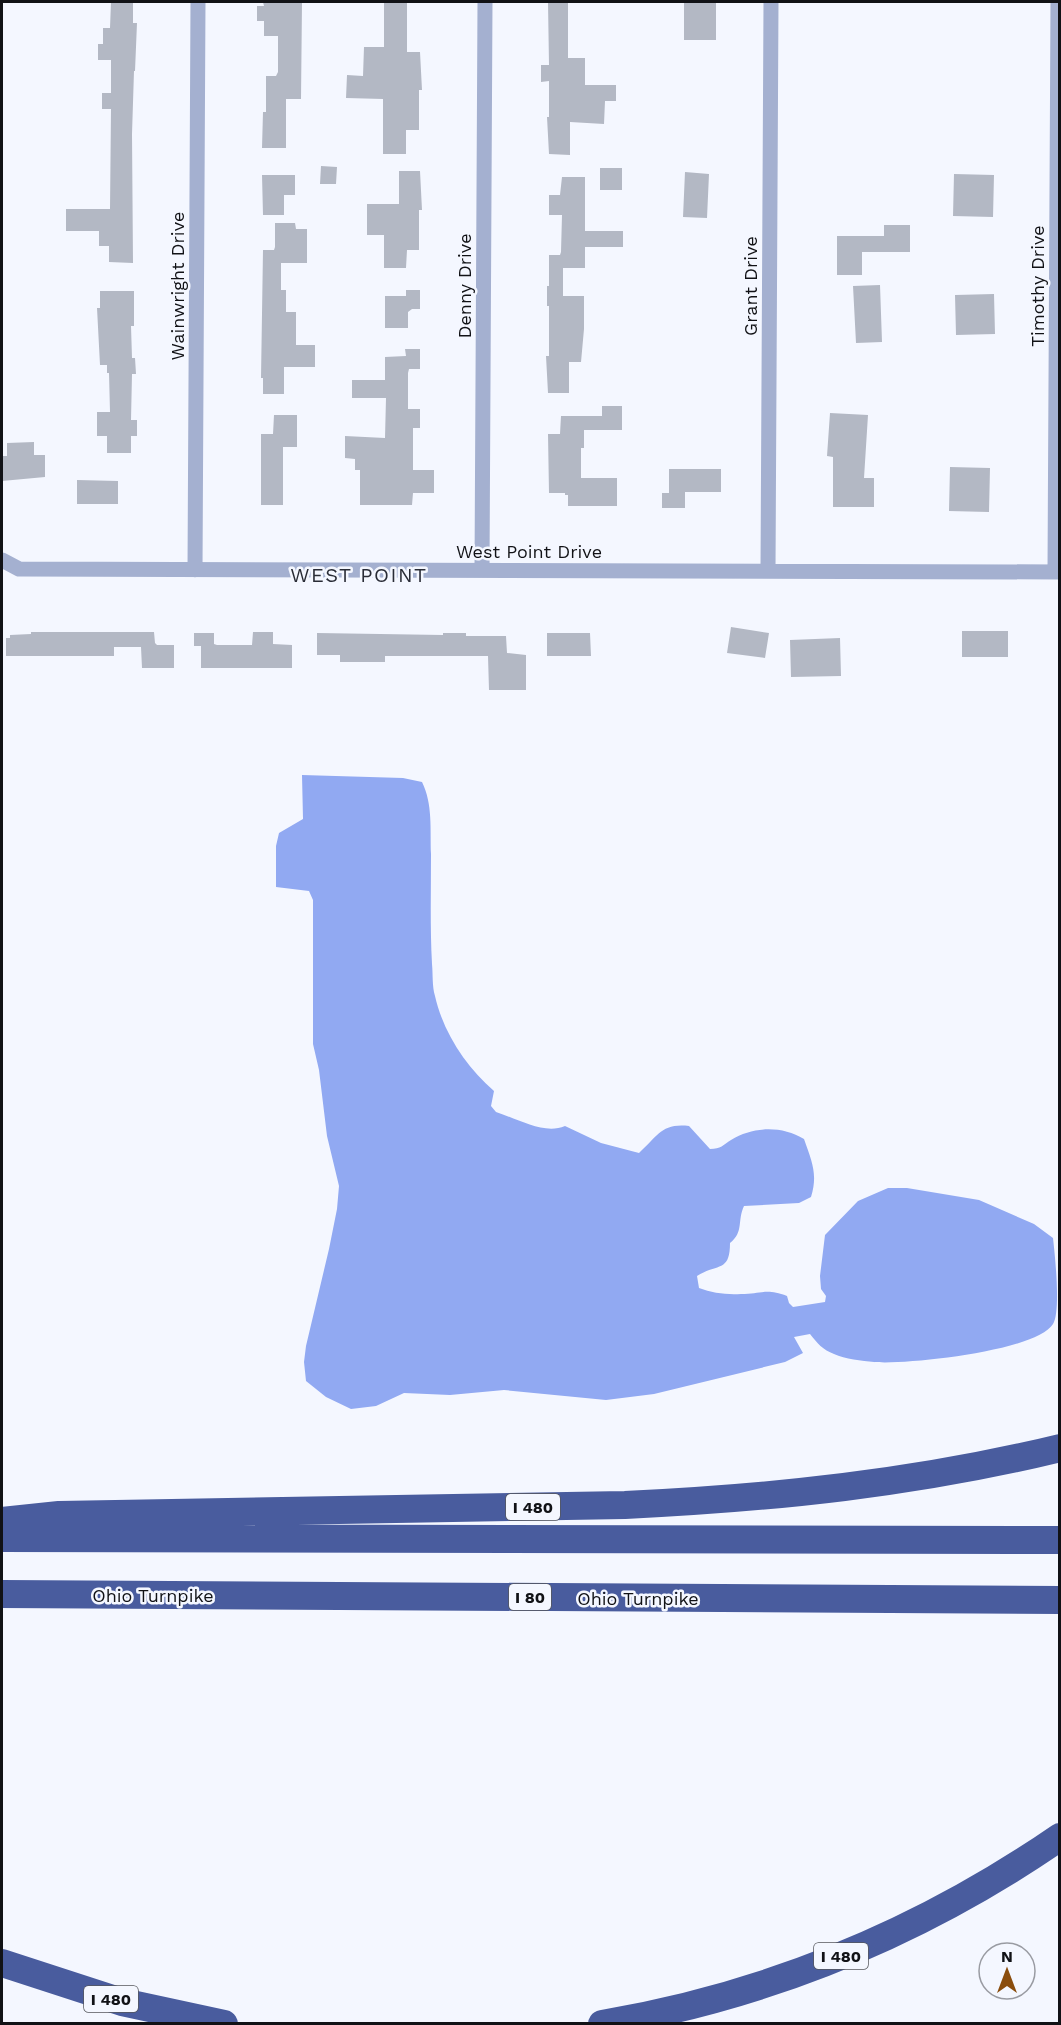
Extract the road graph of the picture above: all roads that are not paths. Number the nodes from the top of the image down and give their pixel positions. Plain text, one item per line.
1 (198, 2) edge
2 (485, 2) edge
3 (771, 2) edge
4 (1058, 2) edge
5 (2, 560) edge
6 (195, 570) junction
7 (482, 570) junction
8 (768, 571) junction
9 (1057, 572) edge
10 (1059, 1449) edge
11 (2, 1521) edge
12 (2, 1538) edge
13 (1059, 1540) edge
14 (2, 1594) edge
15 (1059, 1600) edge
16 (1059, 1837) edge
17 (2, 1962) edge
18 (224, 2024) edge
19 (602, 2024) edge

1 - 6 street, Wainwright Drive
2 - 7 street, Denny Drive
3 - 8 street, Grant Drive
4 - 9 street, Timothy Drive
5 - 6 street, West Point Drive
6 - 7 street, West Point Drive
7 - 8 street, West Point Drive
8 - 9 street, West Point Drive
10 - 11 highway, I 480
12 - 13 highway
14 - 15 highway, Ohio Turnpike / I 80
16 - 19 highway, I 480
17 - 18 highway, I 480

